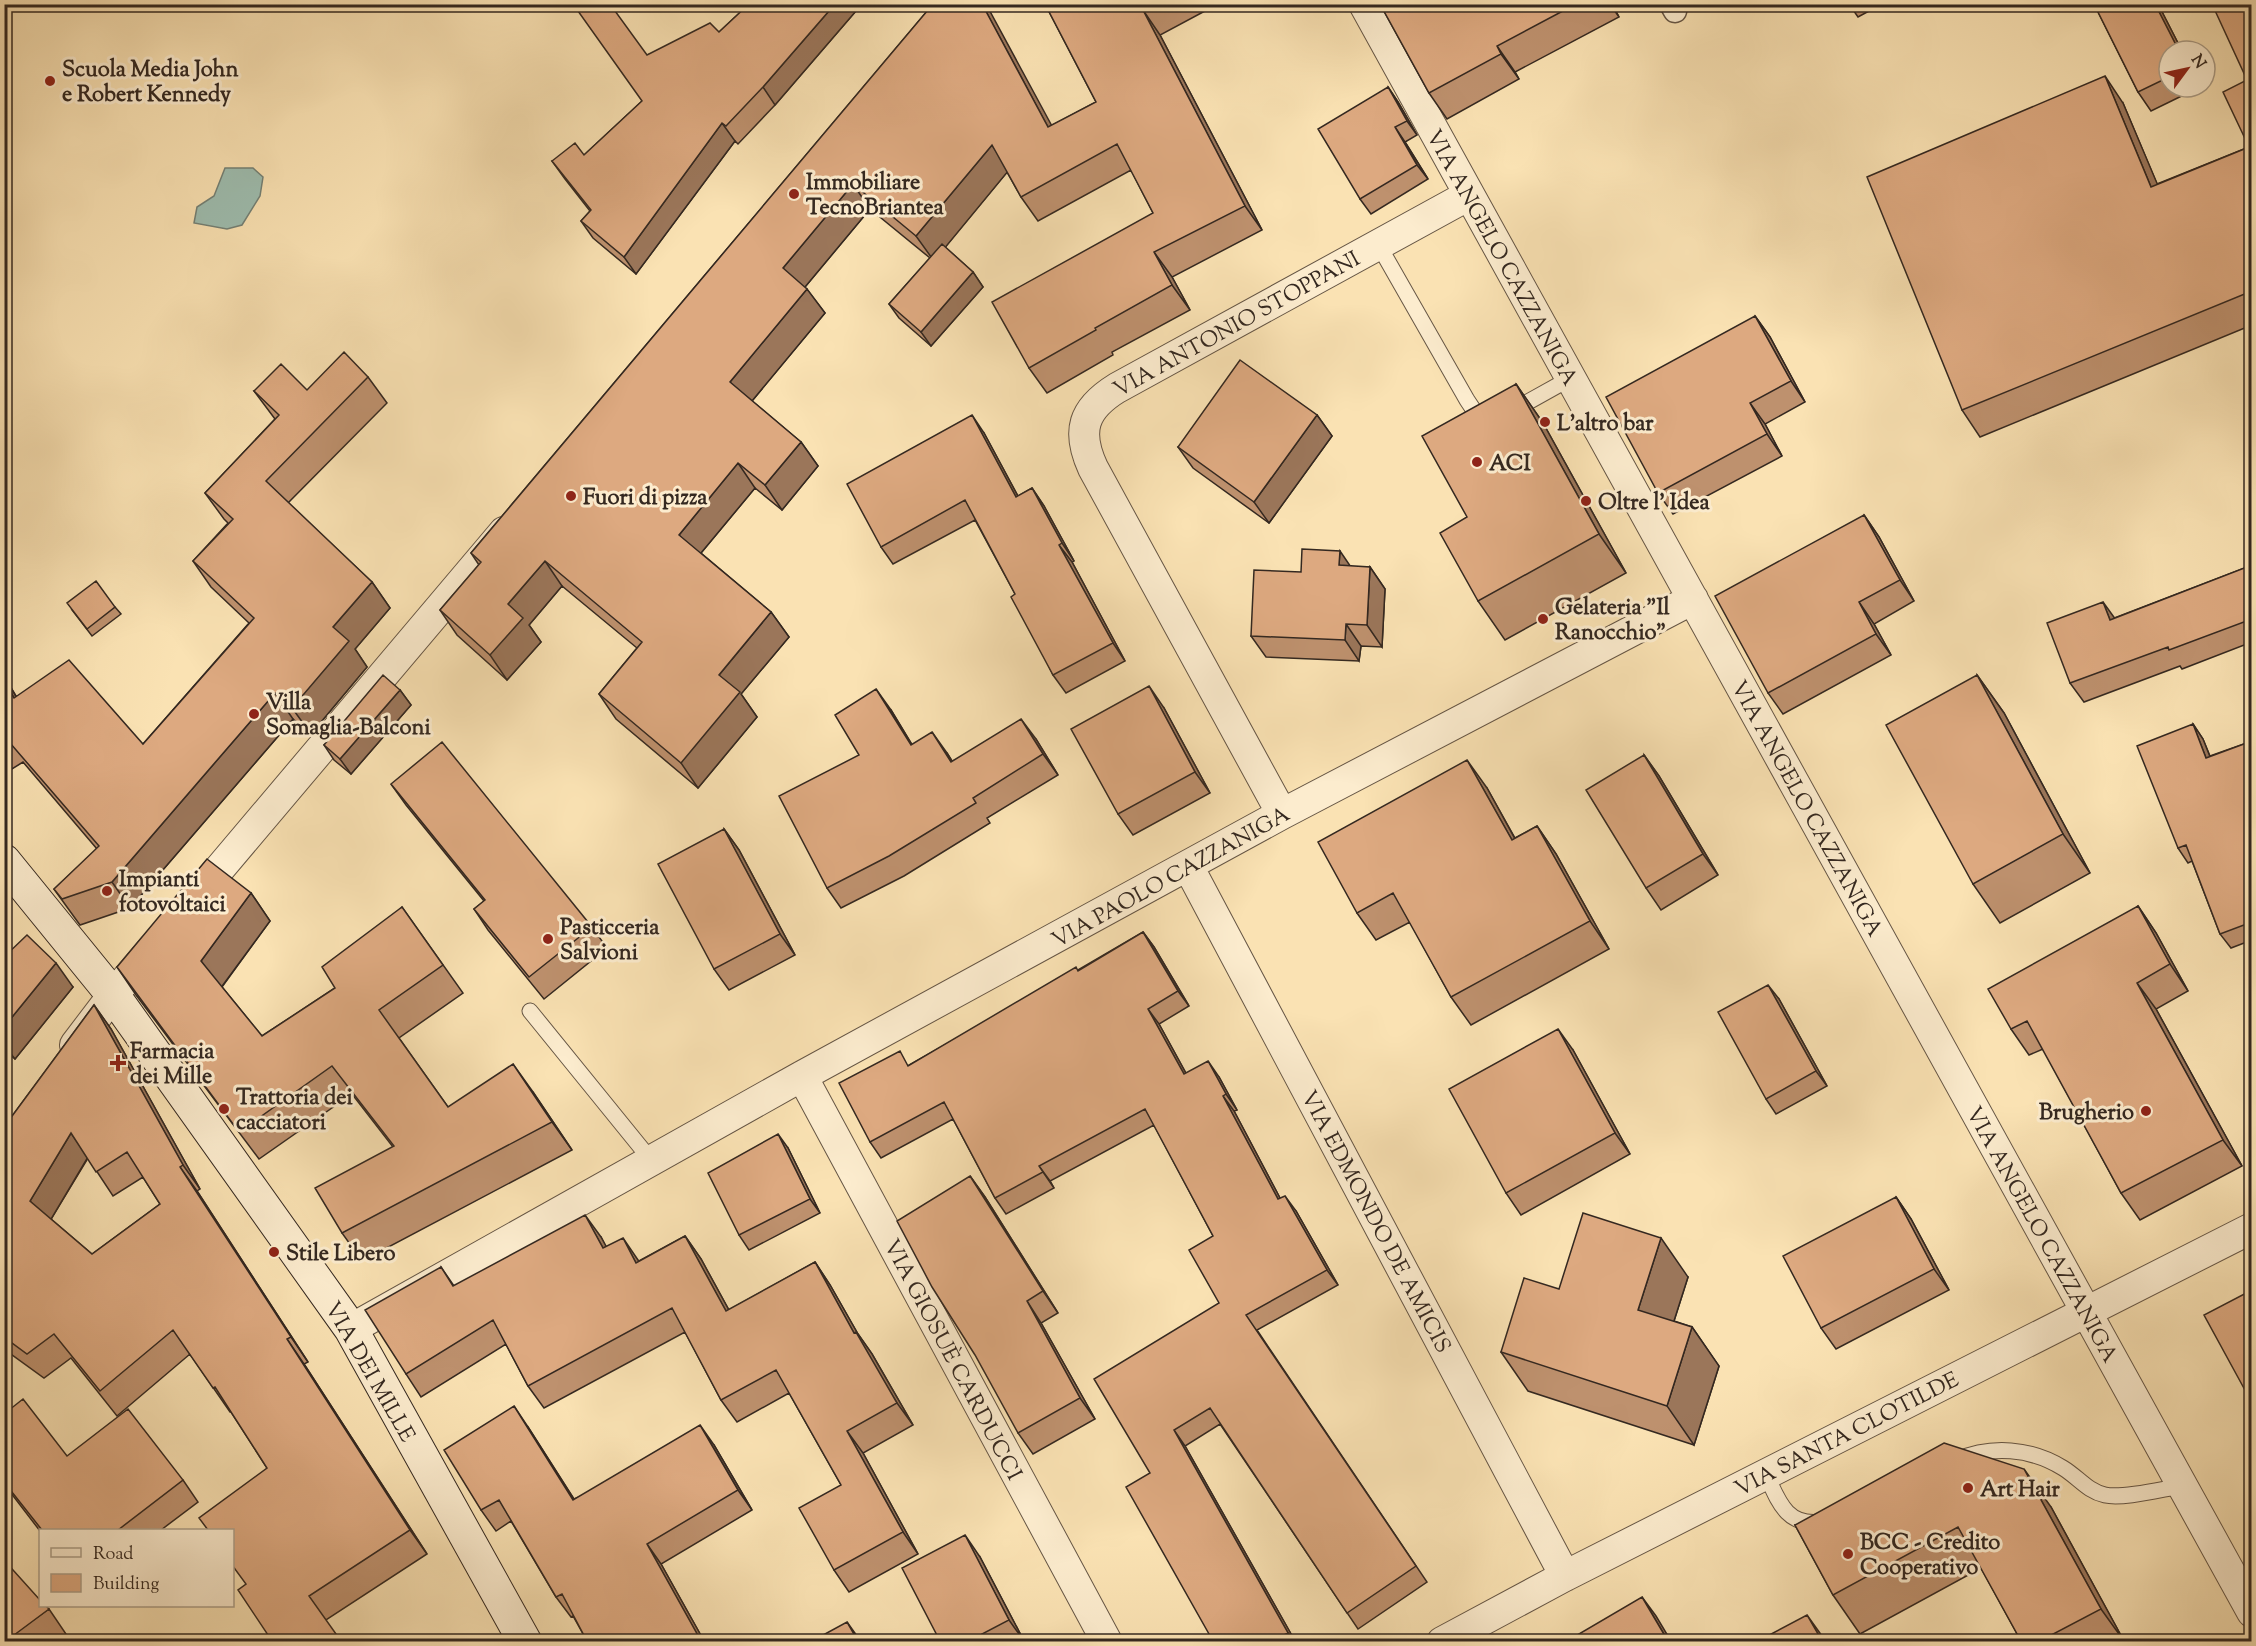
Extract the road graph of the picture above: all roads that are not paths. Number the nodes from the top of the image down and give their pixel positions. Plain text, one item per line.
1 (1364, 4) edge
2 (1469, 195) junction
3 (1378, 244) junction
4 (1570, 378) junction
5 (519, 514) edge
6 (1693, 599) junction
7 (1282, 814) junction
8 (4, 861) edge
9 (1188, 866) junction
10 (113, 995) junction
11 (530, 1011) dead end
12 (59, 1066) edge
13 (802, 1076) junction
14 (651, 1160) junction
15 (2252, 1228) edge
16 (2086, 1311) junction
17 (351, 1329) junction
18 (1942, 1468) edge
19 (1766, 1474) junction
20 (2182, 1485) junction
21 (1836, 1517) edge
22 (1565, 1576) junction
23 (2252, 1612) edge
24 (525, 1641) edge
25 (1107, 1641) edge
26 (1442, 1641) edge

1 - 2 street, VIA ANGELO CAZZANIGA
2 - 3 street, VIA ANTONIO STOPPANI
2 - 4 street, VIA ANGELO CAZZANIGA
3 - 4 lane
3 - 7 street, VIA ANTONIO STOPPANI
4 - 6 street, VIA ANGELO CAZZANIGA
5 - 10 street
6 - 7 street, VIA PAOLO CAZZANIGA
6 - 16 street, VIA ANGELO CAZZANIGA
7 - 9 street, VIA PAOLO CAZZANIGA
8 - 10 main road, VIA DEI MILLE
9 - 13 street, VIA PAOLO CAZZANIGA
9 - 22 street, VIA EDMONDO DE AMICIS
10 - 12 street
10 - 17 main road, VIA DEI MILLE
11 - 14 lane
13 - 14 street, VIA PAOLO CAZZANIGA
13 - 25 street, VIA GIOSUÈ CARDUCCI
14 - 17 street, VIA PAOLO CAZZANIGA
15 - 16 street, VIA SANTA CLOTILDE
16 - 19 street, VIA SANTA CLOTILDE
16 - 20 street, VIA ANGELO CAZZANIGA
17 - 24 main road, VIA DEI MILLE
18 - 20 lane
19 - 21 lane
19 - 22 street, VIA SANTA CLOTILDE
20 - 23 street, VIA ANGELO CAZZANIGA
22 - 26 street, VIA SANTA CLOTILDE

